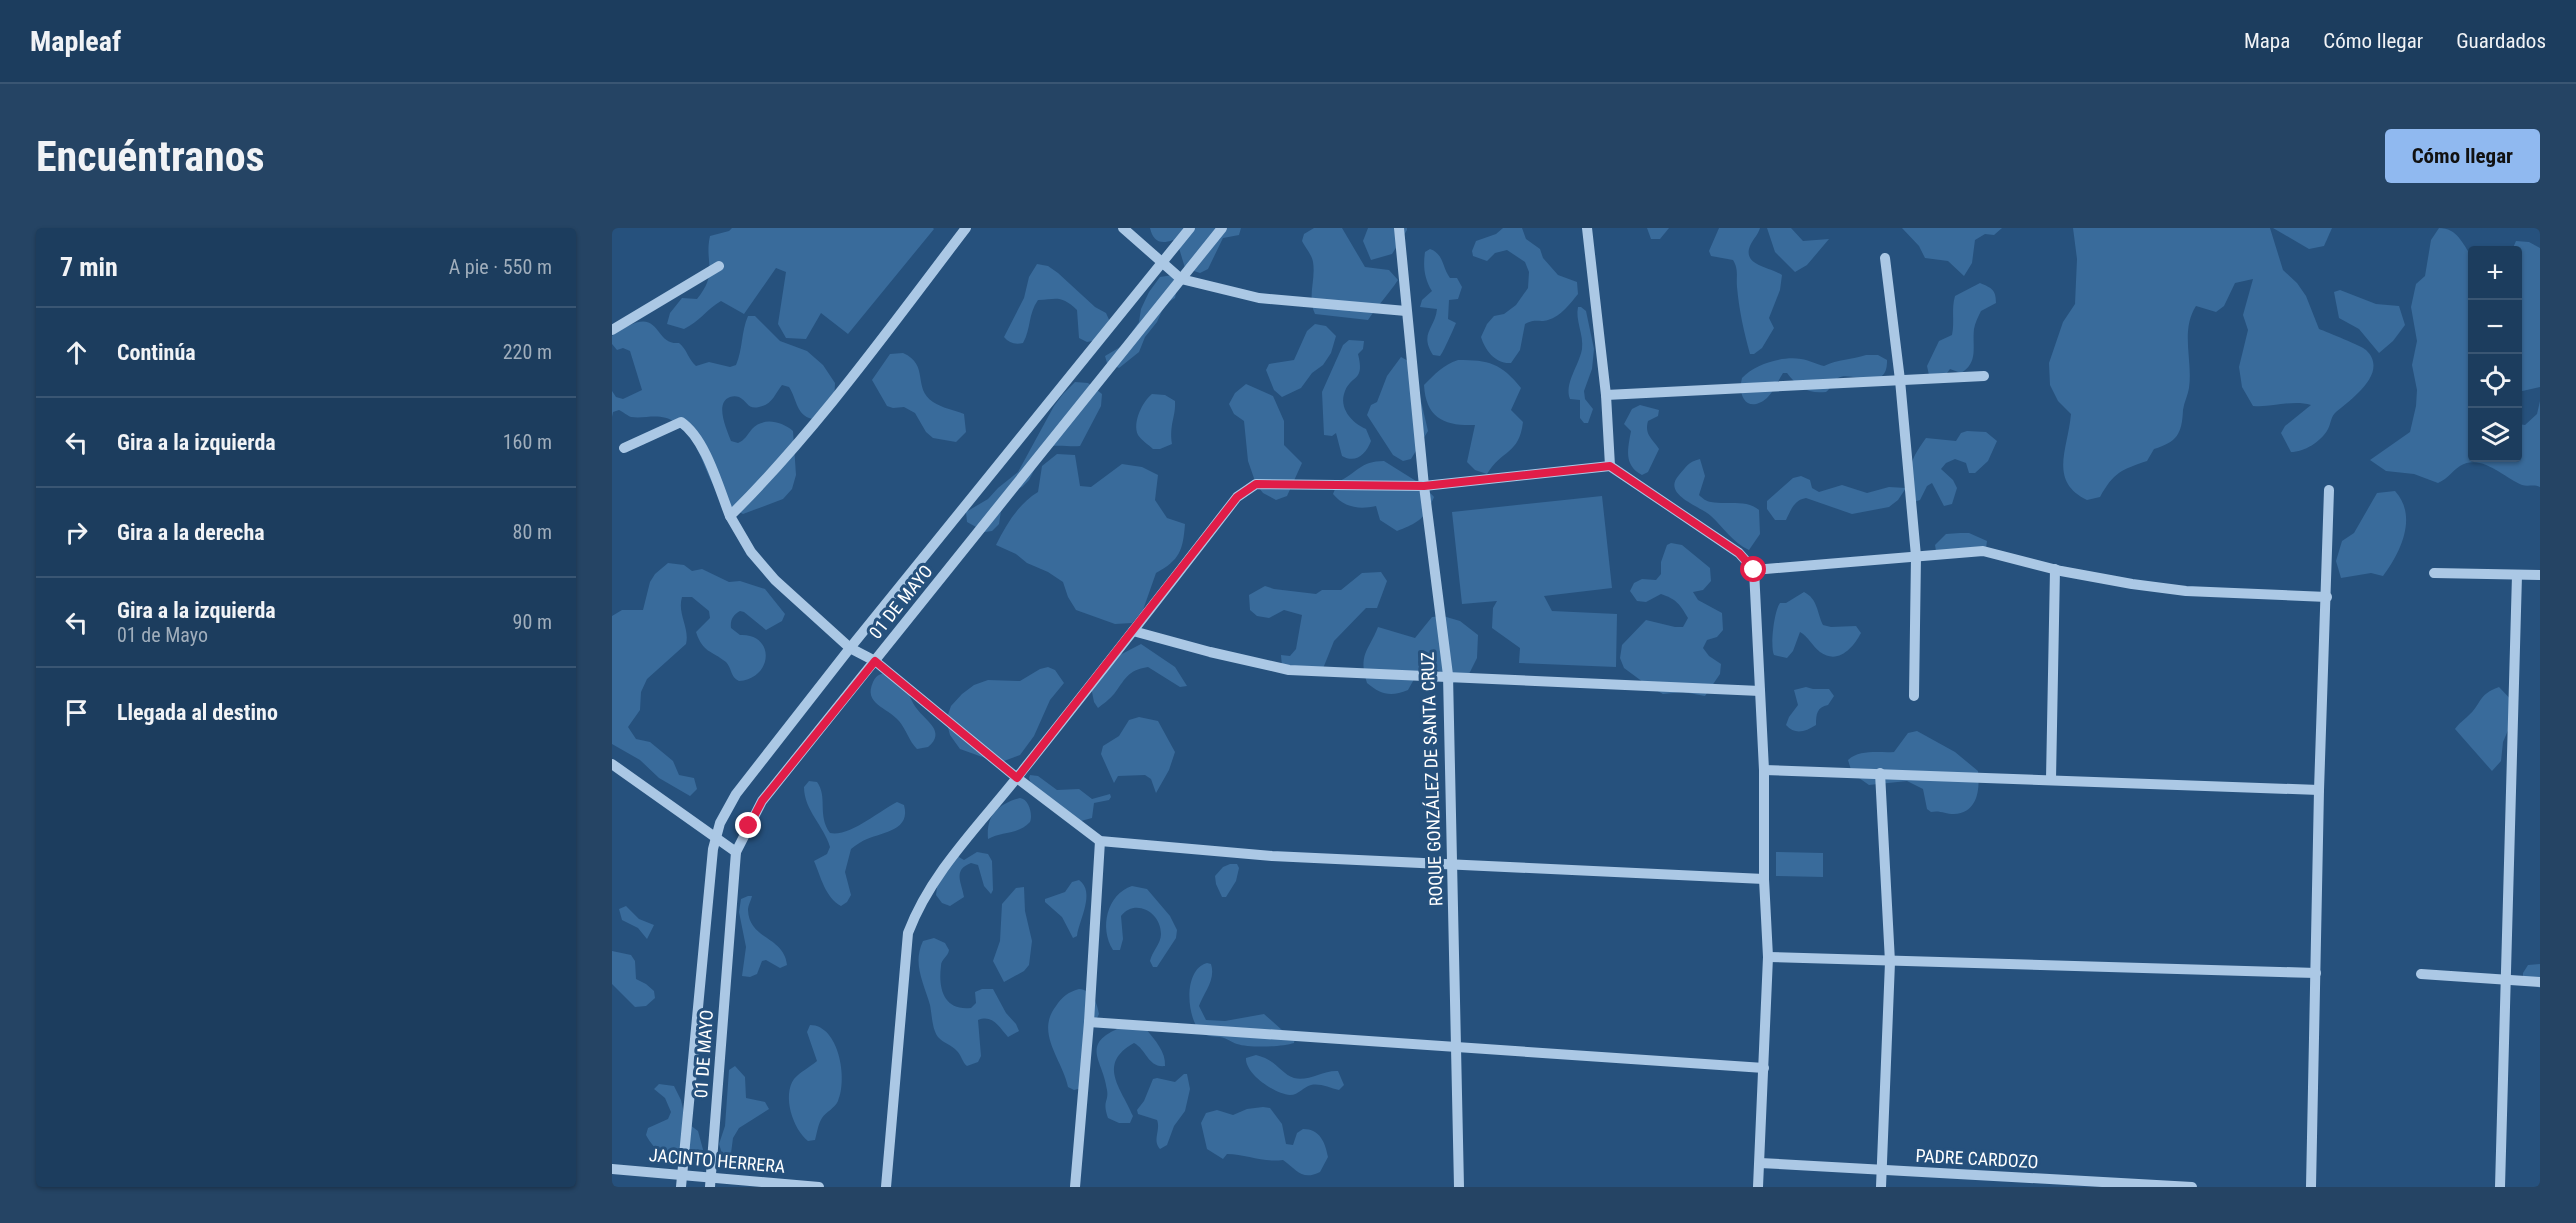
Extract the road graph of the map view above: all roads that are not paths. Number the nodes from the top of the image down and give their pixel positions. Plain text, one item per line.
1 (966, 228) edge
2 (1123, 228) edge
3 (1190, 228) edge
4 (1222, 228) edge
5 (1399, 228) edge
6 (1587, 228) edge
7 (1885, 258) dead end
8 (1162, 261) junction
9 (719, 266) dead end
10 (1181, 279) junction
11 (1406, 311) junction
12 (612, 330) edge
13 (1984, 376) dead end
14 (1900, 380) junction
15 (1606, 395) junction
16 (624, 448) dead end
17 (1610, 466) junction
18 (1424, 486) junction
19 (2330, 490) dead end
20 (730, 516) junction
21 (1916, 556) junction
22 (2055, 569) junction
23 (1754, 570) junction
24 (2434, 573) dead end
25 (2517, 575) junction
26 (2540, 575) edge
27 (2327, 597) junction
28 (1133, 631) junction
29 (850, 648) junction
30 (875, 661) junction
31 (1448, 675) junction
32 (1760, 691) junction
33 (1914, 696) dead end
34 (612, 764) edge
35 (1764, 770) junction
36 (1880, 773) junction
37 (1017, 778) junction
38 (2051, 779) junction
39 (2319, 790) junction
40 (715, 836) junction
41 (1100, 841) junction
42 (736, 852) junction
43 (1452, 864) junction
44 (1764, 879) junction
45 (1768, 957) junction
46 (1890, 962) junction
47 (2316, 973) junction
48 (2421, 974) dead end
49 (2506, 980) junction
50 (2540, 982) edge
51 (1089, 1022) junction
52 (1455, 1048) junction
53 (1764, 1068) junction
54 (1760, 1163) junction
55 (612, 1169) edge
56 (1881, 1170) junction
57 (682, 1174) junction
58 (710, 1182) edge
59 (681, 1187) edge
60 (819, 1187) edge
61 (886, 1187) edge
62 (1075, 1187) edge
63 (1459, 1187) edge
64 (1758, 1187) edge
65 (1881, 1187) edge
66 (2192, 1187) edge
67 (2311, 1187) edge
68 (2500, 1187) edge

1 - 20 street
2 - 8 street
3 - 8 street, 01 DE MAYO
4 - 10 street, 01 DE MAYO
5 - 11 street, ROQUE GONZÁLEZ DE SANTA CRUZ
6 - 15 street
7 - 14 street
8 - 10 street
8 - 29 street, 01 DE MAYO
9 - 12 street
10 - 11 street
10 - 30 street, 01 DE MAYO
11 - 18 street, ROQUE GONZÁLEZ DE SANTA CRUZ
13 - 14 street
14 - 15 street
14 - 21 street
15 - 17 street
16 - 20 street
17 - 18 street
17 - 23 street
18 - 28 street
18 - 31 street, ROQUE GONZÁLEZ DE SANTA CRUZ
19 - 27 street
20 - 29 street
21 - 22 street
21 - 23 street
21 - 33 street
22 - 27 street
22 - 38 street
23 - 32 street
24 - 25 street
25 - 26 street
25 - 49 street
27 - 39 street
28 - 31 street
28 - 37 street
29 - 30 street
29 - 40 street, 01 DE MAYO
30 - 37 street
30 - 42 street, 01 DE MAYO
31 - 32 street
31 - 43 street, ROQUE GONZÁLEZ DE SANTA CRUZ
32 - 35 street
34 - 40 street
35 - 36 street
35 - 44 street
36 - 38 street
36 - 46 street
37 - 41 street
37 - 61 street
38 - 39 street
39 - 47 street
40 - 42 street
40 - 57 street, 01 DE MAYO
41 - 43 street
41 - 51 street
42 - 58 street, 01 DE MAYO
43 - 44 street
43 - 52 street, ROQUE GONZÁLEZ DE SANTA CRUZ
44 - 45 street
45 - 46 street
45 - 53 street
46 - 47 street
46 - 56 street
47 - 67 street
48 - 49 street
49 - 50 street
49 - 68 street
51 - 52 street
51 - 62 street
52 - 53 street
52 - 63 street, ROQUE GONZÁLEZ DE SANTA CRUZ
53 - 54 street
54 - 56 street, PADRE CARDOZO
54 - 64 street
55 - 57 street, JACINTO HERRERA
56 - 65 street
56 - 66 street, PADRE CARDOZO
57 - 58 street, JACINTO HERRERA
57 - 59 street, 01 DE MAYO
58 - 60 street, JACINTO HERRERA

